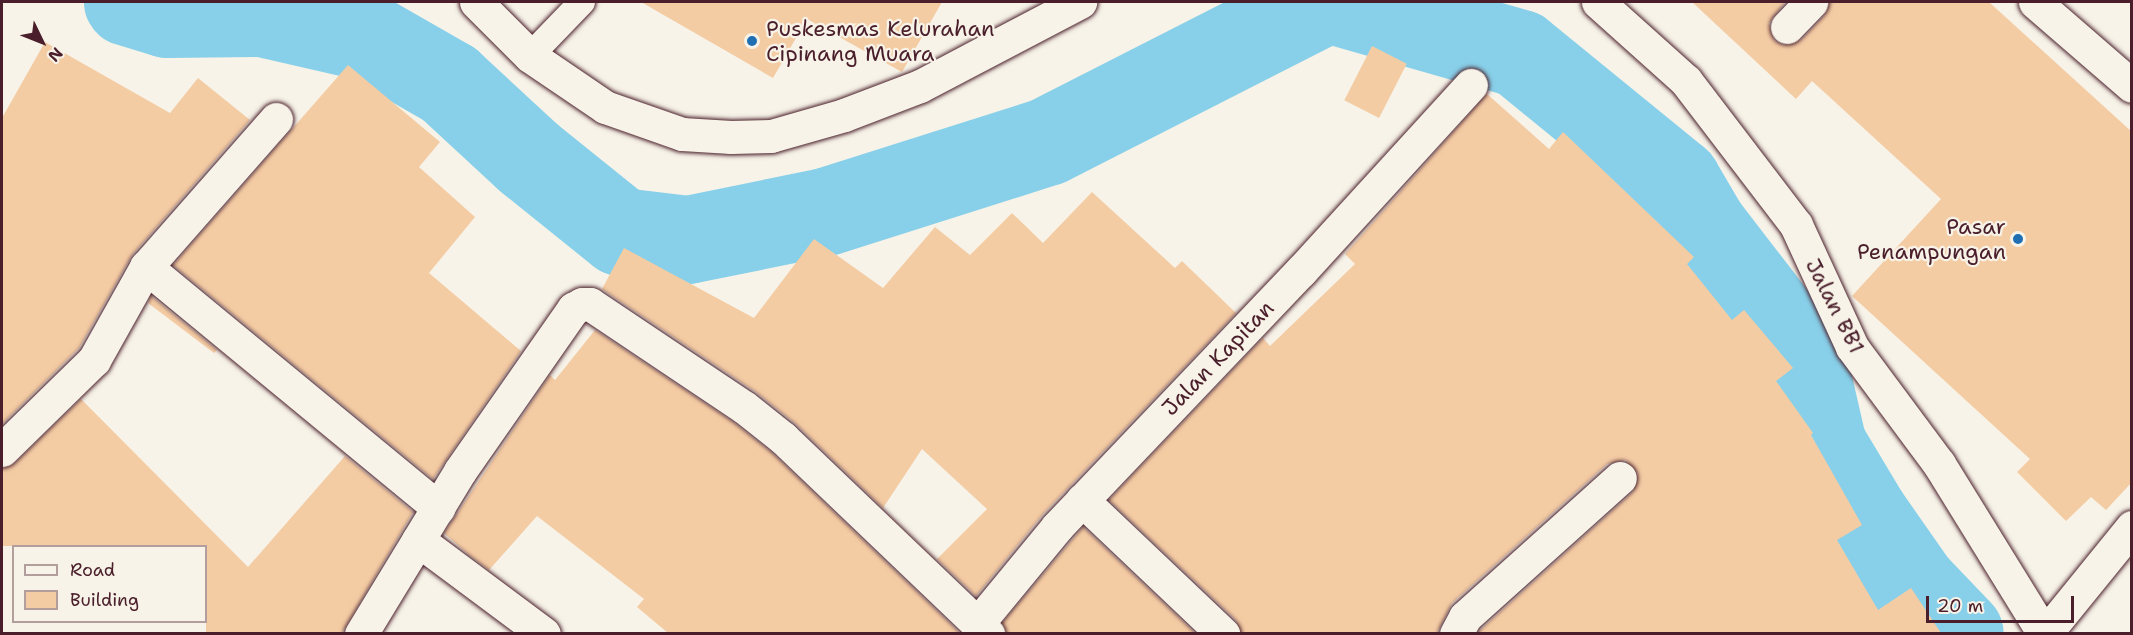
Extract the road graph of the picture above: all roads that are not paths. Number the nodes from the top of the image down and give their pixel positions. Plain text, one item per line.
1 (476, 2) edge
2 (582, 2) edge
3 (1080, 2) edge
4 (1598, 2) edge
5 (1811, 2) edge
6 (2035, 2) edge
7 (1786, 27) dead end
8 (530, 56) junction
9 (1471, 85) dead end
10 (2132, 86) edge
11 (276, 119) dead end
12 (146, 267) junction
13 (2, 450) edge
14 (1620, 478) dead end
15 (1082, 500) junction
16 (438, 508) junction
17 (2132, 527) edge
18 (418, 540) junction
19 (983, 628) edge
20 (361, 633) edge
21 (544, 633) edge
22 (1223, 633) edge
23 (1456, 633) edge
24 (2044, 633) edge

1 - 8 street
2 - 8 lane
3 - 8 street
4 - 24 street, Jalan BB1
5 - 7 street
6 - 10 street
9 - 15 street, Jalan Kapitan
11 - 12 street
12 - 13 street
12 - 16 street
14 - 23 street
15 - 19 street, Jalan Kapitan
15 - 22 street
16 - 18 street
16 - 19 street
17 - 24 street
18 - 20 street
18 - 21 street

